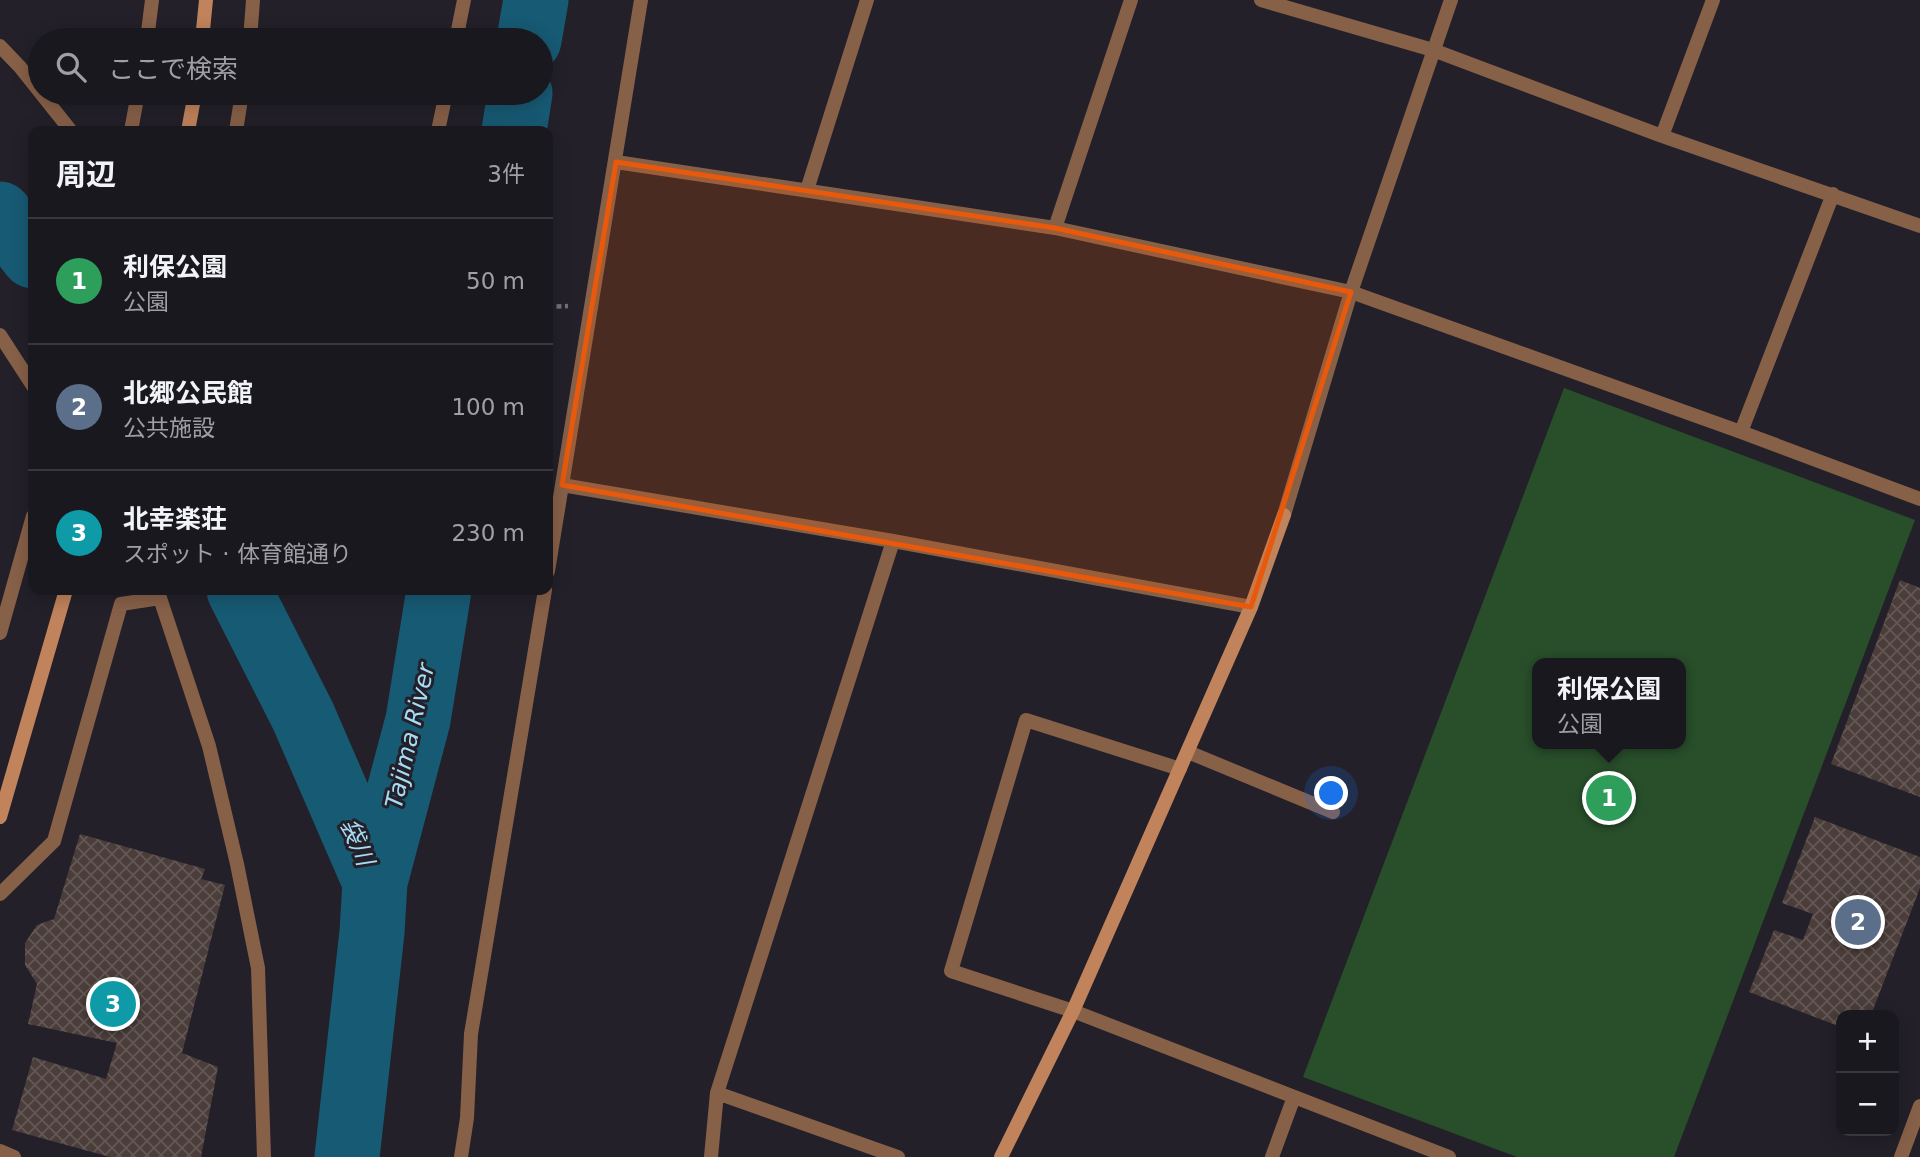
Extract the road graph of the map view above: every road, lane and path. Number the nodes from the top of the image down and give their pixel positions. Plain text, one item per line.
1 (152, 0) edge
2 (206, 0) edge
3 (253, 0) edge
4 (464, 0) edge
5 (641, 0) edge
6 (867, 0) edge
7 (1131, 0) edge
8 (1261, 0) edge
9 (1451, 0) edge
10 (1713, 0) edge
11 (148, 28) edge
12 (203, 28) edge
13 (251, 28) edge
14 (458, 28) edge
15 (0, 46) edge
16 (1433, 50) junction
17 (28, 77) edge
18 (50, 105) edge
19 (136, 105) edge
20 (193, 105) edge
21 (240, 105) edge
22 (443, 105) edge
23 (67, 126) edge
24 (132, 126) edge
25 (189, 126) edge
26 (237, 126) edge
27 (439, 126) edge
28 (1662, 136) junction
29 (616, 162) junction
30 (807, 190) junction
31 (1833, 194) junction
32 (1920, 226) edge
33 (1055, 229) junction
34 (1351, 292) junction
35 (0, 335) edge
36 (28, 378) edge
37 (1741, 432) junction
38 (562, 485) junction
39 (1920, 499) edge
40 (28, 534) edge
41 (553, 540) edge
42 (893, 541) junction
43 (65, 595) edge
44 (544, 595) edge
45 (1251, 607) junction
46 (0, 633) edge
47 (1188, 752) junction
48 (1180, 769) junction
49 (1333, 812) dead end
50 (0, 817) edge
51 (0, 894) edge
52 (1073, 1012) junction
53 (717, 1093) junction
54 (1294, 1097) junction
55 (1920, 1106) edge
56 (0, 1151) edge
57 (14, 1157) edge
58 (264, 1157) edge
59 (461, 1157) edge
60 (711, 1157) edge
61 (898, 1157) edge
62 (1001, 1157) edge
63 (1272, 1157) edge
64 (1449, 1157) edge
65 (1901, 1157) edge

1 - 11 street
2 - 12 street
3 - 13 street
4 - 14 street
5 - 29 street
6 - 30 street
7 - 33 street
8 - 16 street
9 - 16 street
10 - 28 street
15 - 17 street
16 - 28 street
16 - 34 street
18 - 23 street
19 - 24 street
20 - 25 street
21 - 26 street
22 - 27 street
28 - 31 street
29 - 30 street
29 - 38 street
30 - 33 street
31 - 32 street
31 - 37 street
33 - 34 street
34 - 37 street
34 - 45 street
35 - 36 street
37 - 39 street
38 - 41 street
38 - 42 street
40 - 46 street
42 - 45 street
42 - 53 street
43 - 50 street
44 - 59 street
45 - 47 street
47 - 48 street
47 - 49 street
48 - 52 street
48 - 52 street
51 - 58 street
52 - 54 street
52 - 62 street
53 - 60 street
53 - 61 street
54 - 63 street
54 - 64 street
55 - 65 street
56 - 57 street

